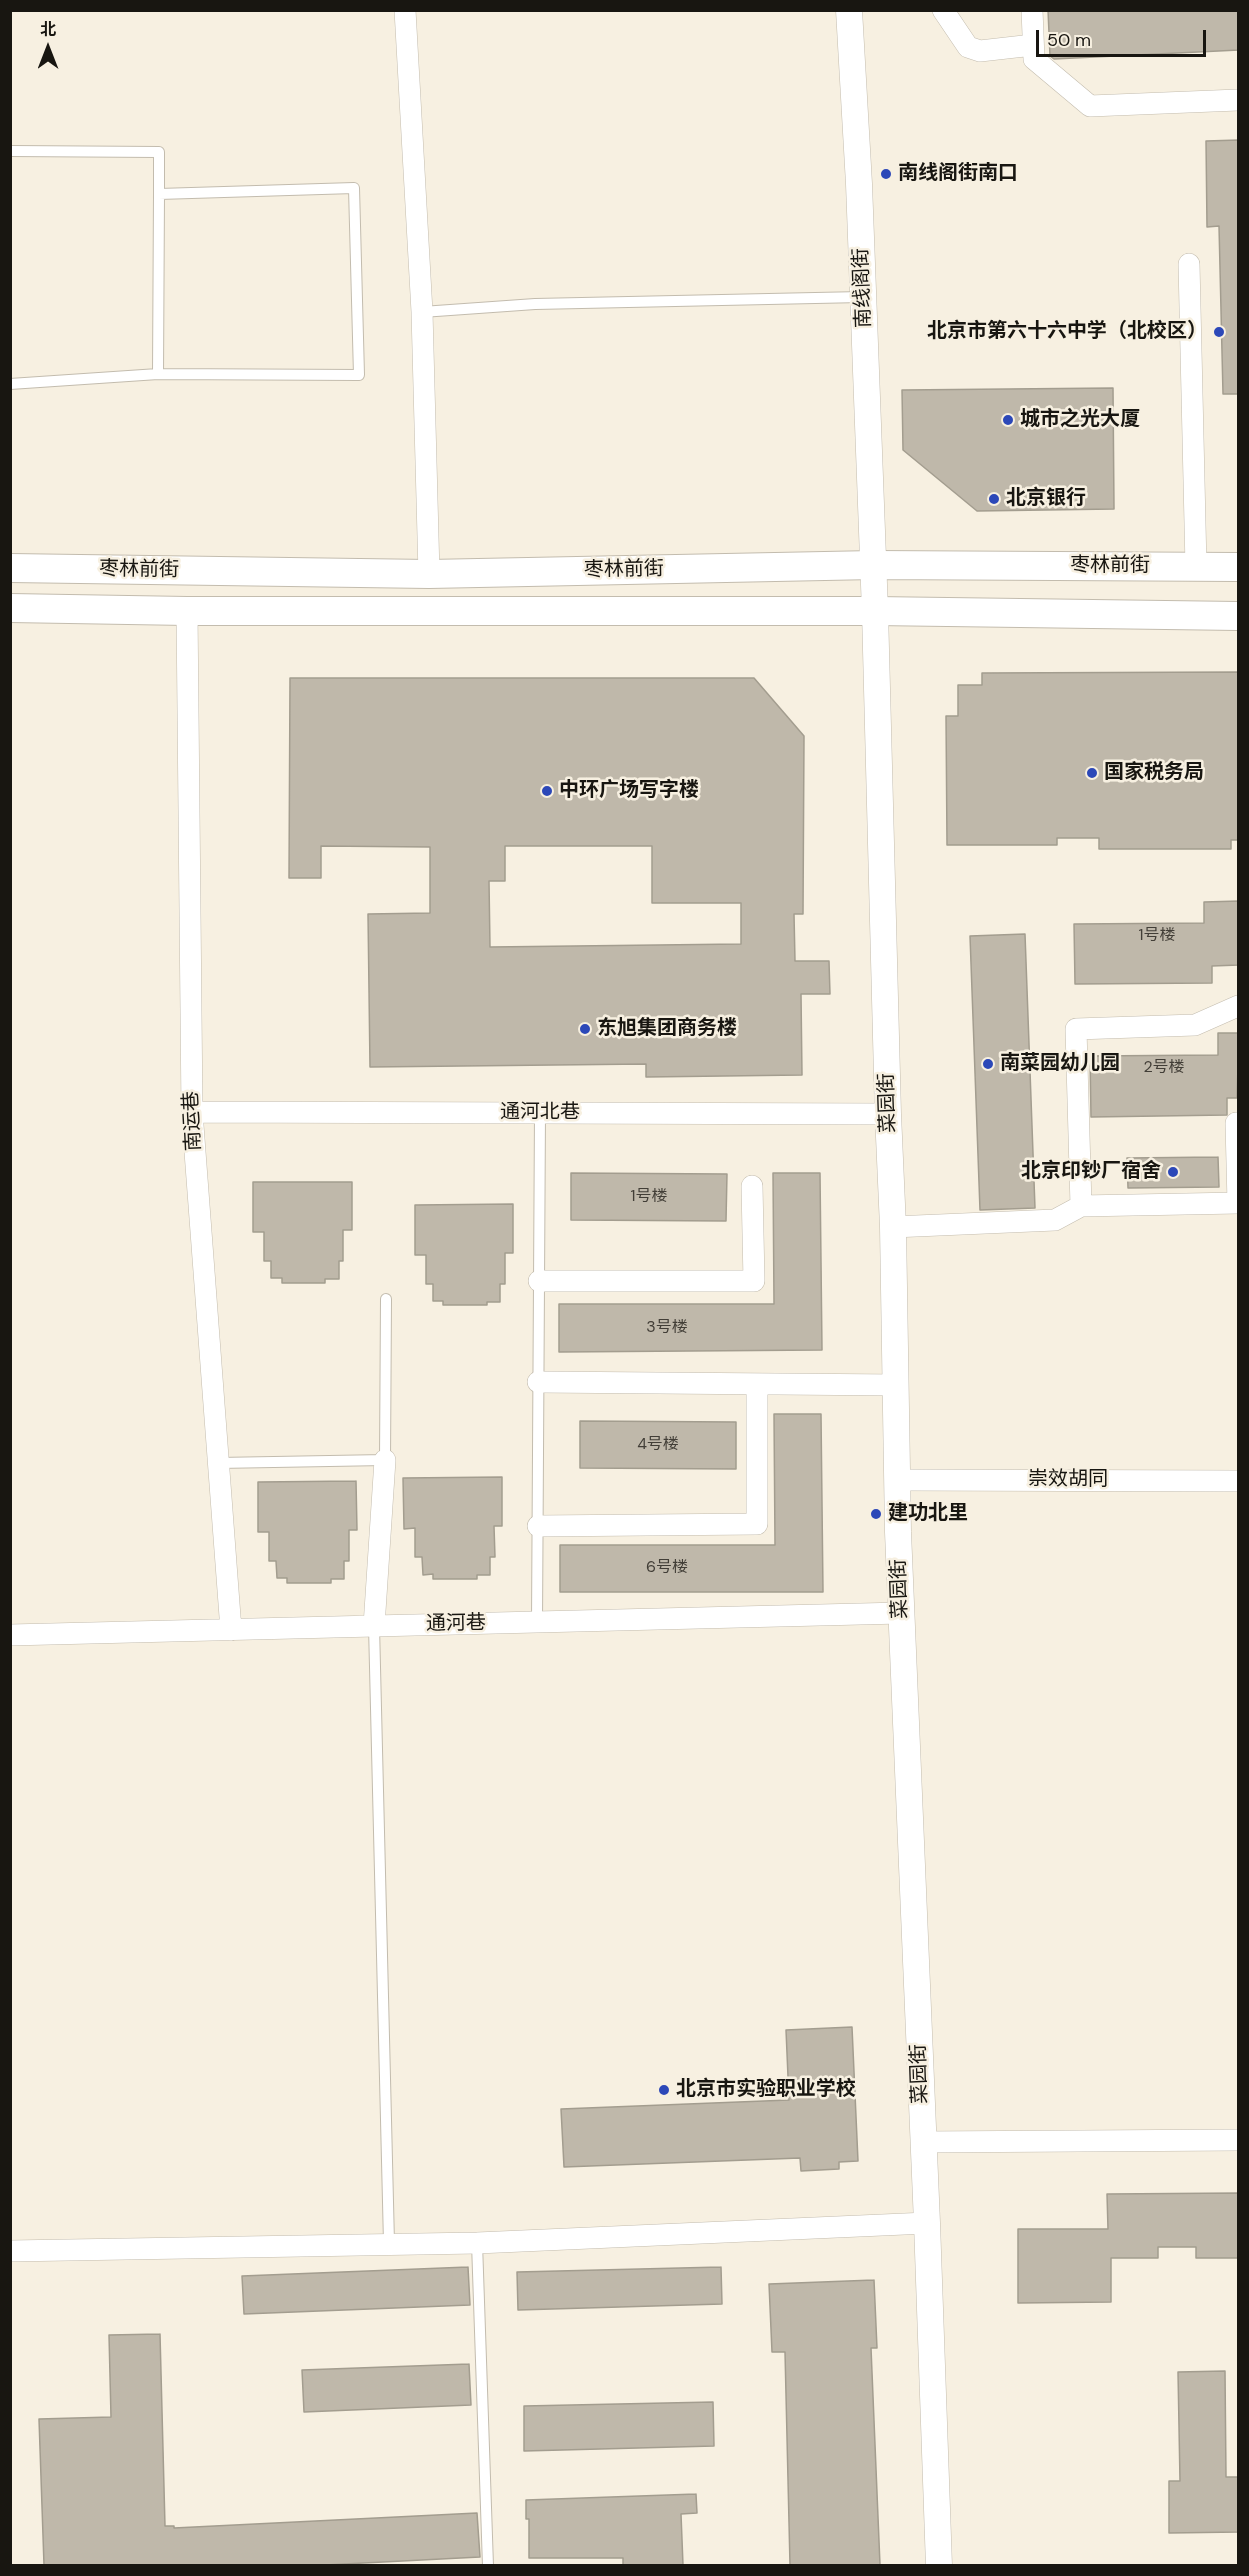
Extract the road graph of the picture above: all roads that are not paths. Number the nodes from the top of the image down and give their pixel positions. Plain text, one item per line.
1 (405, 10) edge
2 (849, 10) edge
3 (943, 10) edge
4 (1032, 10) edge
5 (1033, 45) junction
6 (1239, 100) edge
7 (10, 151) edge
8 (159, 194) junction
9 (1189, 264) dead end
10 (863, 297) junction
11 (422, 312) junction
12 (158, 374) junction
13 (11, 383) edge
14 (874, 565) junction
15 (1196, 567) junction
16 (1239, 567) edge
17 (10, 568) edge
18 (429, 574) junction
19 (10, 608) edge
20 (187, 611) junction
21 (875, 611) junction
22 (1239, 616) edge
23 (1239, 1006) edge
24 (192, 1112) junction
25 (540, 1113) junction
26 (888, 1114) junction
27 (1239, 1123) edge
28 (752, 1186) dead end
29 (1081, 1206) junction
30 (893, 1227) junction
31 (539, 1281) junction
32 (386, 1299) dead end
33 (538, 1382) junction
34 (757, 1384) junction
35 (897, 1385) junction
36 (385, 1460) junction
37 (218, 1462) junction
38 (898, 1480) junction
39 (1239, 1481) edge
40 (538, 1526) junction
41 (901, 1613) junction
42 (537, 1622) junction
43 (374, 1626) junction
44 (231, 1629) junction
45 (10, 1635) edge
46 (1239, 2140) edge
47 (923, 2142) junction
48 (927, 2223) junction
49 (389, 2243) junction
50 (477, 2243) junction
51 (10, 2251) edge
52 (488, 2565) edge
53 (939, 2565) edge

1 - 11 street
2 - 10 street, 南线阁街
3 - 5 street
4 - 5 street
5 - 6 street
7 - 8 lane
8 - 12 lane
8 - 12 lane
9 - 15 street
10 - 11 lane
10 - 14 street, 南线阁街
11 - 18 street
12 - 13 lane
14 - 15 main road, 枣林前街
14 - 18 main road, 枣林前街
14 - 21 street, 南线阁街
15 - 16 main road, 枣林前街
17 - 18 main road, 枣林前街
19 - 20 main road, 枣林前街
20 - 21 main road, 枣林前街
20 - 24 street, 南运巷
21 - 22 main road, 枣林前街
21 - 26 street, 菜园街
23 - 29 street
24 - 25 street, 通河北巷
24 - 37 street, 南运巷
25 - 26 street, 通河北巷
25 - 31 lane
26 - 30 street, 菜园街
27 - 29 street
28 - 31 street
29 - 30 street
30 - 35 street, 菜园街
31 - 33 lane
32 - 36 lane
33 - 34 street
33 - 40 lane
34 - 35 street
34 - 40 street
35 - 38 street, 菜园街
36 - 37 lane
36 - 43 street
37 - 44 street, 南运巷
38 - 39 street, 崇效胡同
38 - 41 street, 菜园街
40 - 42 lane
41 - 42 street, 通河巷
41 - 47 street, 菜园街
42 - 43 street, 通河巷
43 - 44 street, 通河巷
43 - 49 lane
44 - 45 street, 通河巷
46 - 47 street
47 - 48 street, 菜园街
48 - 50 street
48 - 53 street, 菜园街
49 - 50 street
49 - 51 street
50 - 52 lane

